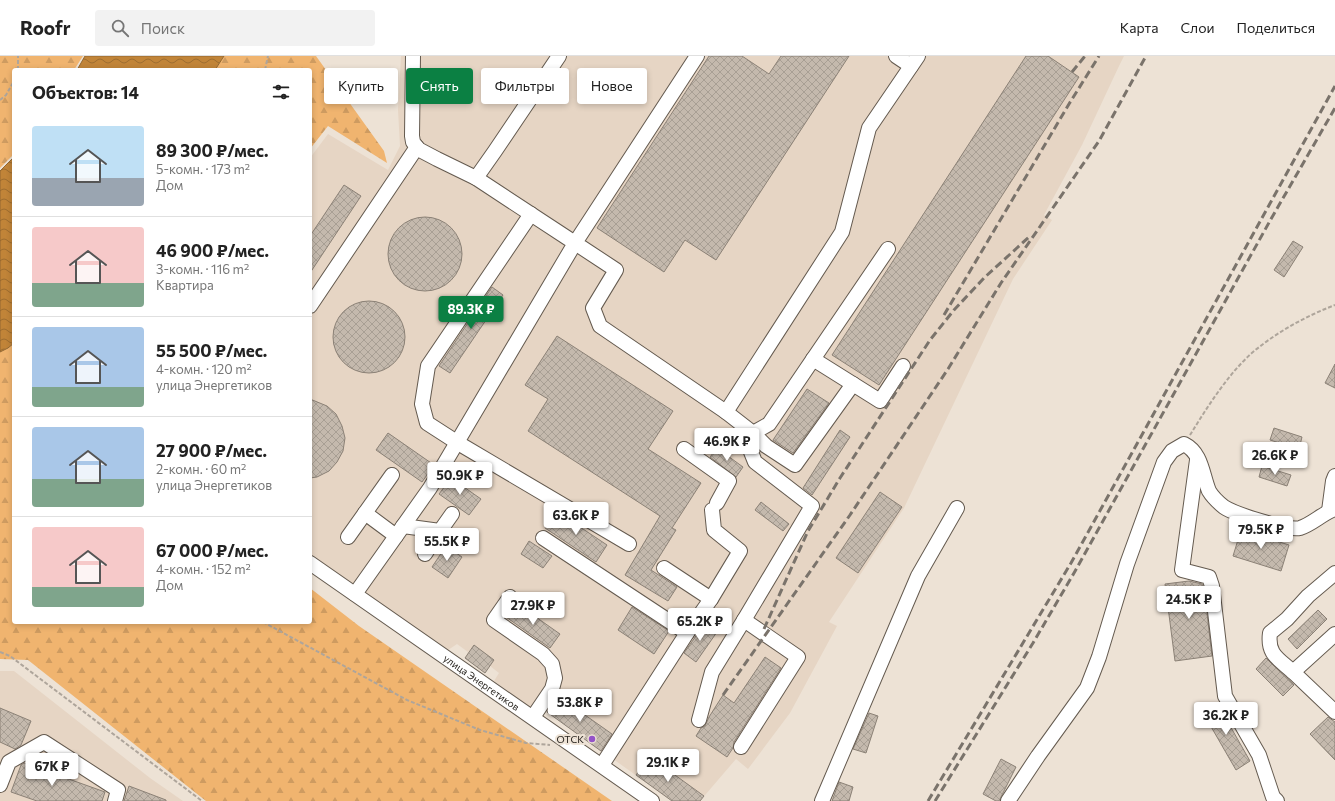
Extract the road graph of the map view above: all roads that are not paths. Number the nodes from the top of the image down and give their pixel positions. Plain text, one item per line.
1 (413, 56) edge
2 (559, 56) edge
3 (697, 56) edge
4 (896, 56) edge
5 (914, 61) edge
6 (417, 147) junction
7 (476, 178) junction
8 (531, 214) junction
9 (575, 243) junction
10 (888, 249) dead end
11 (312, 303) edge
12 (813, 359) junction
13 (903, 366) dead end
14 (853, 384) junction
15 (726, 412) junction
16 (753, 433) junction
17 (458, 443) junction
18 (684, 449) dead end
19 (1198, 456) junction
20 (392, 474) dead end
21 (1335, 476) edge
22 (957, 508) dead end
23 (1332, 510) edge
24 (365, 513) junction
25 (452, 514) dead end
26 (400, 531) junction
27 (440, 531) junction
28 (348, 537) dead end
29 (543, 538) dead end
30 (629, 544) dead end
31 (425, 554) dead end
32 (312, 565) edge
33 (664, 568) dead end
34 (1335, 573) edge
35 (355, 594) junction
36 (510, 597) dead end
37 (711, 599) junction
38 (744, 620) junction
39 (687, 634) junction
40 (1335, 634) edge
41 (1294, 672) junction
42 (1335, 712) edge
43 (533, 717) junction
44 (699, 720) dead end
45 (741, 747) dead end
46 (602, 765) junction
47 (0, 785) edge
48 (115, 801) edge
49 (652, 801) edge
50 (822, 801) edge
51 (1008, 801) edge
52 (1277, 801) edge

1 - 6 street
2 - 7 street
3 - 9 street
4 - 5 street
5 - 15 street
6 - 7 street
6 - 11 street
7 - 8 street
8 - 9 street
8 - 17 street
9 - 15 street
9 - 17 street
10 - 12 street
12 - 14 street
12 - 16 street
13 - 14 street
14 - 16 street
15 - 16 street
16 - 38 street
17 - 26 street
17 - 30 street
18 - 37 street
19 - 23 street
19 - 51 street
19 - 52 street
20 - 24 street
21 - 23 street
22 - 50 street
24 - 26 street
24 - 28 street
25 - 27 street
26 - 27 street
26 - 35 street
27 - 31 street
29 - 39 street
32 - 35 street, улица Энергетиков
33 - 37 street
34 - 41 street
35 - 43 street, улица Энергетиков
36 - 43 street
37 - 39 street
38 - 44 street
38 - 45 street
39 - 46 street
40 - 41 street
41 - 42 street
43 - 46 street, улица Энергетиков
46 - 49 street, улица Энергетиков
47 - 48 street

